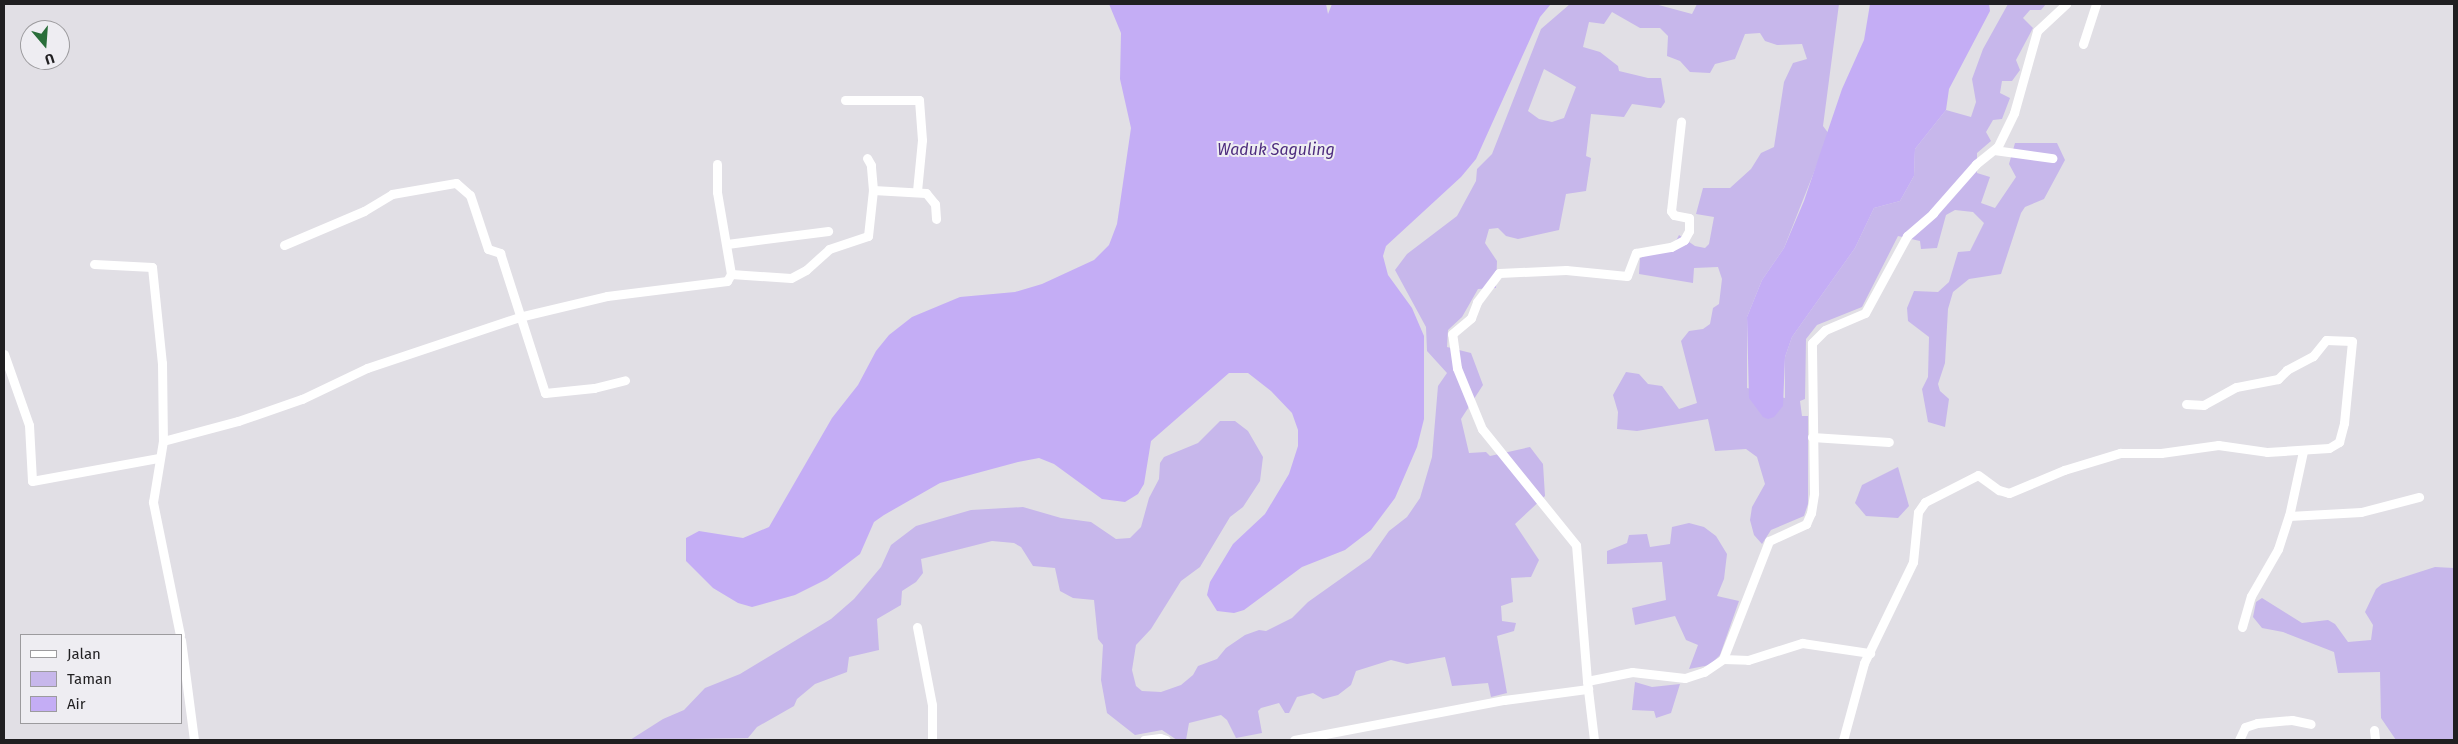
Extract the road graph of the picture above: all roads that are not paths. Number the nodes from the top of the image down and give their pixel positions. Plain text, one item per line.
1 (2066, 4) edge
2 (2096, 4) edge
3 (2083, 44) dead end
4 (845, 100) dead end
5 (1681, 122) dead end
6 (1994, 150) junction
7 (867, 158) dead end
8 (2052, 158) dead end
9 (717, 164) dead end
10 (873, 190) junction
11 (917, 191) junction
12 (936, 219) dead end
13 (828, 231) dead end
14 (727, 244) junction
15 (284, 245) dead end
16 (94, 264) dead end
17 (731, 274) junction
18 (519, 317) junction
19 (4, 354) edge
20 (625, 380) dead end
21 (2186, 404) dead end
22 (1812, 437) junction
23 (163, 441) junction
24 (1889, 442) dead end
25 (2303, 451) junction
26 (159, 458) junction
27 (2419, 497) dead end
28 (2289, 516) junction
29 (917, 627) dead end
30 (2242, 627) dead end
31 (180, 634) edge
32 (182, 648) edge
33 (1870, 653) junction
34 (1723, 659) junction
35 (1587, 685) junction
36 (2311, 724) dead end
37 (2374, 730) dead end
38 (194, 740) edge
39 (932, 740) edge
40 (1144, 740) edge
41 (1166, 740) edge
42 (1294, 740) edge
43 (1594, 740) edge
44 (1843, 740) edge
45 (2239, 740) edge
46 (2375, 740) edge

1 - 6 street
2 - 3 street
4 - 11 street
5 - 35 street
6 - 8 street
6 - 22 street
7 - 10 street
9 - 14 street
10 - 11 street
10 - 17 street
11 - 12 street
13 - 14 street
14 - 17 street
15 - 18 street
16 - 23 street
17 - 18 street
18 - 20 street
18 - 23 street
19 - 26 street
21 - 25 street
22 - 24 street
22 - 34 street
23 - 26 street
25 - 28 street
25 - 33 street
26 - 31 street
27 - 28 street
28 - 30 street
29 - 39 street
32 - 38 street
33 - 34 street
33 - 44 street
34 - 35 street
35 - 42 street
35 - 43 street
36 - 45 street
37 - 46 street
40 - 41 street

